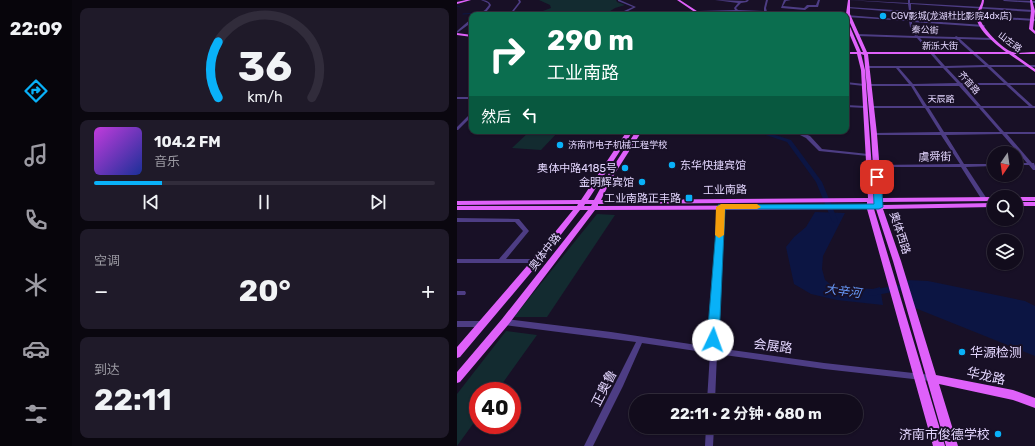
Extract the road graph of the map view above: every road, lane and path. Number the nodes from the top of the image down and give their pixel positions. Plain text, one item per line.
1 (470, 0) edge
2 (482, 0) edge
3 (519, 0) edge
4 (619, 0) edge
5 (678, 0) edge
6 (685, 0) edge
7 (716, 0) edge
8 (748, 0) edge
9 (767, 0) edge
10 (790, 0) edge
11 (819, 0) edge
12 (849, 0) edge
13 (938, 0) edge
14 (983, 0) edge
15 (1004, 0) edge
16 (877, 1) edge
17 (1032, 1) edge
18 (740, 2) junction
19 (910, 2) edge
20 (457, 3) edge
21 (989, 3) dead end
22 (939, 6) junction
23 (791, 8) junction
24 (848, 8) junction
25 (984, 8) junction
26 (876, 10) junction
27 (737, 11) junction
28 (1033, 11) junction
29 (483, 12) edge
30 (512, 12) edge
31 (625, 12) edge
32 (699, 12) edge
33 (700, 12) edge
34 (719, 12) edge
35 (752, 12) edge
36 (766, 12) edge
37 (789, 12) edge
38 (847, 12) edge
39 (910, 12) junction
40 (942, 14) junction
41 (849, 15) edge
42 (980, 16) junction
43 (849, 20) edge
44 (1033, 20) edge
45 (469, 21) edge
46 (911, 21) junction
47 (946, 23) junction
48 (982, 26) junction
49 (849, 29) edge
50 (457, 33) edge
51 (1035, 33) edge
52 (469, 35) edge
53 (857, 35) junction
54 (917, 36) junction
55 (956, 37) junction
56 (993, 38) junction
57 (849, 52) edge
58 (1013, 52) junction
59 (1035, 52) edge
60 (859, 53) junction
61 (865, 53) junction
62 (933, 53) junction
63 (973, 53) junction
64 (944, 66) junction
65 (987, 66) junction
66 (1029, 66) junction
67 (867, 67) junction
68 (897, 67) junction
69 (1035, 67) edge
70 (849, 83) edge
71 (960, 84) junction
72 (1006, 84) junction
73 (1035, 84) edge
74 (867, 85) junction
75 (912, 85) junction
76 (457, 98) edge
77 (469, 98) edge
78 (849, 106) edge
79 (1033, 106) edge
80 (865, 107) junction
81 (872, 107) junction
82 (925, 107) junction
83 (979, 107) junction
84 (1035, 110) edge
85 (469, 117) edge
86 (457, 129) edge
87 (1004, 133) junction
88 (1035, 133) edge
89 (628, 134) edge
90 (637, 134) edge
91 (802, 134) edge
92 (874, 134) junction
93 (942, 134) junction
94 (868, 156) junction
95 (1033, 164) edge
96 (963, 165) junction
97 (987, 165) edge
98 (876, 166) junction
99 (1035, 169) edge
100 (984, 199) joint
101 (1023, 199) edge
102 (1035, 199) edge
103 (457, 203) edge
104 (875, 203) junction
105 (806, 204) junction
106 (1023, 204) edge
107 (1035, 204) edge
108 (581, 205) junction
109 (594, 205) junction
110 (987, 205) edge
111 (721, 207) junction
112 (457, 208) edge
113 (457, 220) edge
114 (457, 261) edge
115 (501, 261) junction
116 (536, 262) junction
117 (505, 322) junction
118 (457, 324) edge
119 (483, 324) junction
120 (640, 340) junction
121 (713, 351) junction
122 (457, 354) edge
123 (919, 377) junction
124 (931, 378) junction
125 (457, 379) edge
126 (711, 394) edge
127 (1035, 403) edge
128 (710, 434) edge
129 (588, 446) edge
130 (709, 446) edge
131 (939, 446) edge
132 (952, 446) edge

1 - 20 main road
2 - 29 street
3 - 30 street
4 - 31 street
5 - 32 main road
6 - 33 main road
7 - 18 street
8 - 18 street
9 - 36 street
10 - 23 street
11 - 23 street
12 - 16 street
12 - 24 main road, 奥体西路
13 - 22 street
14 - 25 main road
15 - 17 street
16 - 19 street
16 - 26 street
17 - 28 main road
18 - 27 street
19 - 22 street
19 - 39 street, 齐音路
21 - 25 main road
22 - 25 street
22 - 40 street
23 - 37 street
24 - 26 street
24 - 38 main road, 奥体西路
25 - 28 street
25 - 42 main road
26 - 39 street
27 - 34 street
27 - 35 street
28 - 44 main road
39 - 40 street
39 - 46 street, 齐音路
40 - 42 street
40 - 47 street
41 - 46 street
42 - 44 street
42 - 48 main road
43 - 53 main road, 奥体西路
44 - 51 main road
45 - 50 street
46 - 47 street
46 - 54 street, 齐音路
47 - 48 street
48 - 56 main road, 山左路
48 - 58 main road, 山左路
49 - 60 main road, 奥体西路
50 - 52 main road
53 - 54 street, 秦公街
53 - 61 main road, 奥体西路
54 - 55 street, 秦公街
54 - 62 street, 齐音路
55 - 56 street, 秦公街
55 - 63 street
56 - 58 main road, 山左路
57 - 60 main road, 新泺大街
58 - 59 main road, 新泺大街
58 - 63 main road, 新泺大街
58 - 63 main road, 新泺大街
58 - 66 main road, 山左路
58 - 69 main road, 山左路
60 - 61 main road, 新泺大街
60 - 74 main road, 奥体西路
61 - 62 main road, 新泺大街
61 - 67 main road, 奥体西路
62 - 63 main road, 新泺大街
62 - 64 street, 齐音路
63 - 65 street
64 - 65 street
64 - 68 street
64 - 71 street, 齐音路
65 - 66 street
65 - 72 street
66 - 69 main road, 山左路
67 - 68 street
67 - 74 main road, 奥体西路
68 - 75 street
70 - 74 street
71 - 72 street
71 - 75 street
71 - 83 street, 齐音路
72 - 73 street
72 - 79 street
74 - 75 street
74 - 80 main road, 奥体西路
74 - 81 main road, 奥体西路
75 - 82 street
76 - 77 street
78 - 80 street
79 - 83 street, 天辰路
79 - 84 street
80 - 94 main road, 奥体西路
81 - 82 street, 天辰路
81 - 92 main road, 奥体西路
82 - 83 street, 天辰路
82 - 93 street
83 - 87 street, 齐音路
85 - 86 street
87 - 88 street
87 - 93 street
87 - 95 street, 齐音路
89 - 108 main road, 奥体中路
90 - 109 main road, 奥体中路
91 - 94 street
92 - 93 street
92 - 98 main road, 奥体西路
93 - 96 street
94 - 104 main road, 奥体西路
95 - 99 street, 齐音路
96 - 97 street, 虞舜街
96 - 98 street, 虞舜街
96 - 100 street
98 - 104 main road, 奥体西路
100 - 104 main road, 工业南路
101 - 102 main road
103 - 108 main road, 工业南路
104 - 105 main road, 工业南路
104 - 110 main road, 工业南路
104 - 123 main road, 奥体西路
104 - 124 main road, 奥体西路
105 - 109 main road, 工业南路
105 - 111 main road, 工业南路
106 - 107 main road
108 - 109 main road, 工业南路
108 - 112 main road, 工业南路
108 - 116 main road, 奥体中路
109 - 111 main road, 工业南路
109 - 117 main road, 奥体中路
111 - 121 street
113 - 115 street
114 - 115 street
115 - 116 street
116 - 119 main road, 奥体中路
117 - 120 street, 会展路
117 - 125 main road, 奥体中路
118 - 119 street
119 - 122 main road, 奥体中路
120 - 121 street, 会展路
120 - 129 street, 正奥鲁
121 - 123 street, 会展路
121 - 126 street
123 - 124 street, 会展路
123 - 131 main road, 奥体西路
124 - 127 main road, 华龙路
124 - 132 main road, 奥体西路
128 - 130 street

